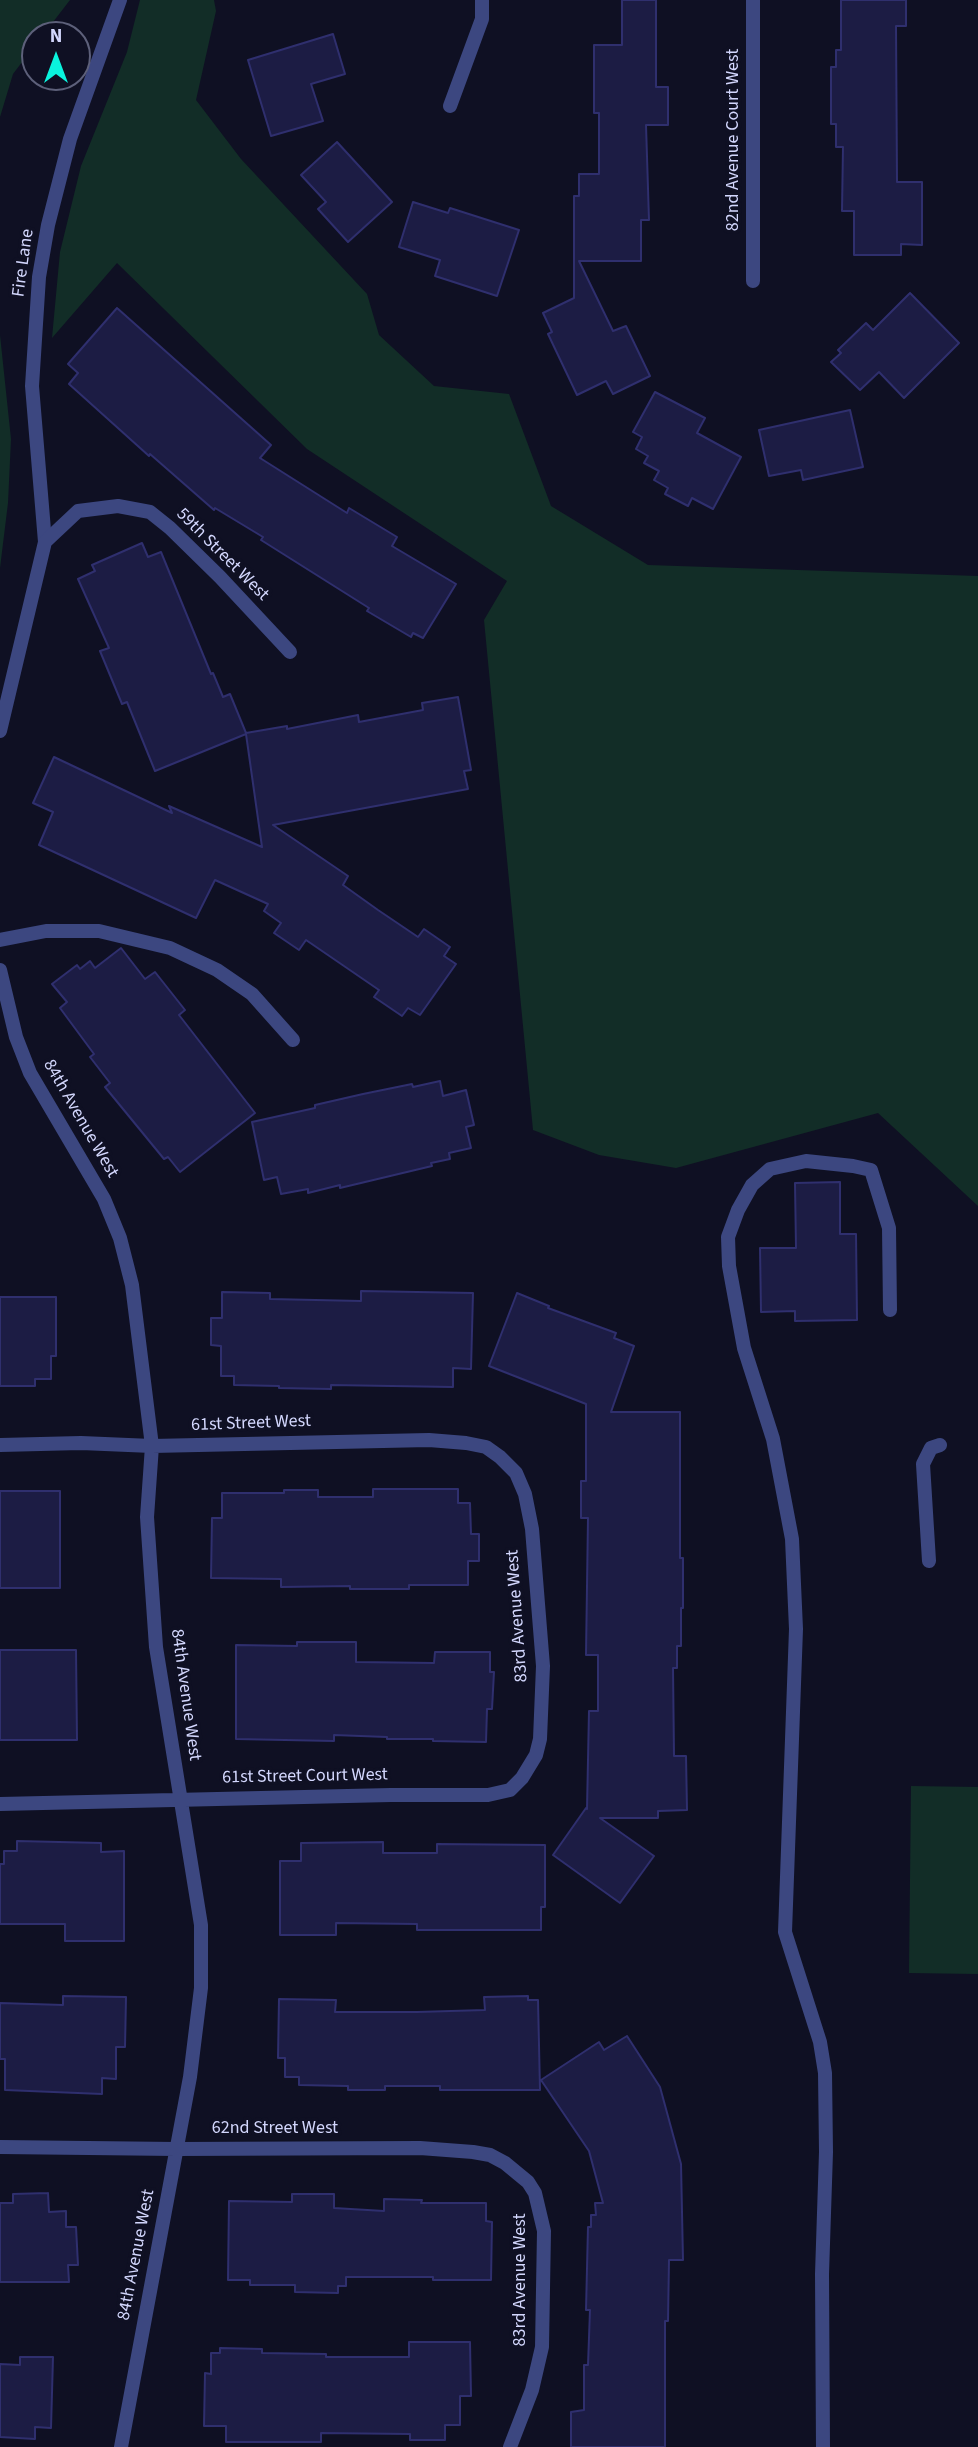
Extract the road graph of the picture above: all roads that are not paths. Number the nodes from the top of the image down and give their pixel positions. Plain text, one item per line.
1 (120, 0) edge
2 (482, 0) edge
3 (753, 0) edge
4 (450, 106) dead end
5 (753, 281) dead end
6 (45, 542) junction
7 (290, 652) dead end
8 (0, 731) edge
9 (0, 940) edge
10 (0, 971) edge
11 (293, 1040) dead end
12 (890, 1310) dead end
13 (0, 1445) edge
14 (940, 1445) dead end
15 (152, 1446) junction
16 (500, 1457) joint
17 (929, 1561) dead end
18 (522, 1779) joint
19 (181, 1799) junction
20 (0, 1804) edge
21 (0, 2147) edge
22 (176, 2149) junction
23 (536, 2193) joint
24 (121, 2447) edge
25 (510, 2447) edge
26 (823, 2447) edge

1 - 6 street, Fire Lane
2 - 4 street
3 - 5 street, 82nd Avenue Court West
6 - 7 street, 59th Street West
6 - 8 street
9 - 11 street
10 - 15 street, 84th Avenue West
12 - 26 street
13 - 15 street, 61st Street West
14 - 17 street
15 - 16 street, 61st Street West
15 - 19 street, 84th Avenue West
16 - 18 street, 83rd Avenue West
18 - 19 street, 61st Street Court West
19 - 20 street, 61st Street Court West
19 - 22 street, 84th Avenue West
21 - 22 street, 62nd Street West
22 - 23 street, 62nd Street West
22 - 24 street, 84th Avenue West
23 - 25 street, 83rd Avenue West

